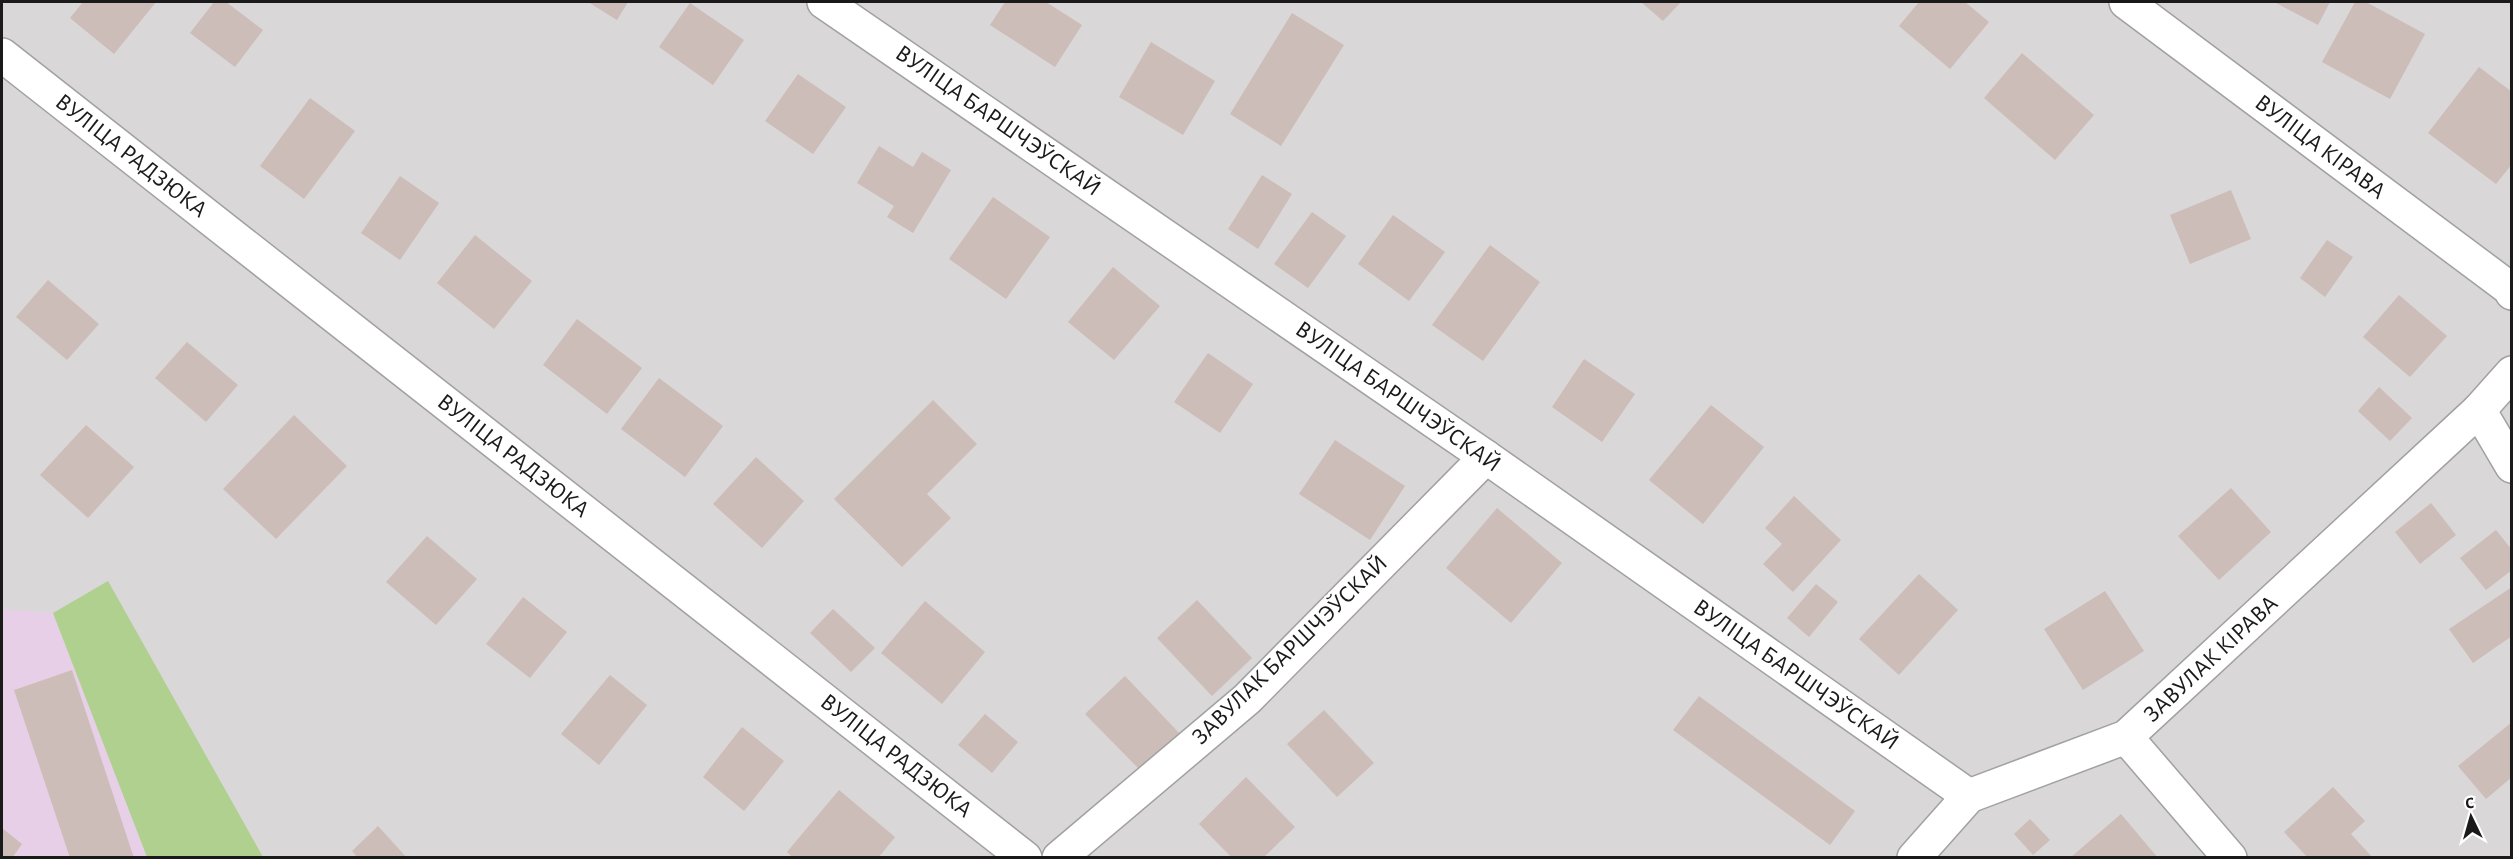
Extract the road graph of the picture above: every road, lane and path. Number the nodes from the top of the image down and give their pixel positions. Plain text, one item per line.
1 (824, 2) edge
2 (2126, 2) edge
3 (2, 55) edge
4 (2511, 293) edge
5 (2511, 373) edge
6 (2479, 410) junction
7 (1486, 457) junction
8 (2511, 466) edge
9 (2126, 737) junction
10 (1969, 796) junction
11 (1025, 858) edge
12 (1059, 858) edge
13 (1914, 858) edge
14 (2230, 858) edge

1 - 7 street, ВУЛІЦА БАРШЧЭЎСКАЙ
2 - 4 street, ВУЛІЦА КІРАВА
3 - 11 street, ВУЛІЦА РАДЗЮКА
5 - 6 street
6 - 8 street
6 - 9 street, ЗАВУЛАК КІРАВА
7 - 10 street, ВУЛІЦА БАРШЧЭЎСКАЙ
7 - 12 street, ЗАВУЛАК БАРШЧЭЎСКАЙ
9 - 10 street, ЗАВУЛАК КІРАВА
9 - 14 street
10 - 13 street, ЗАВУЛАК КІРАВА

